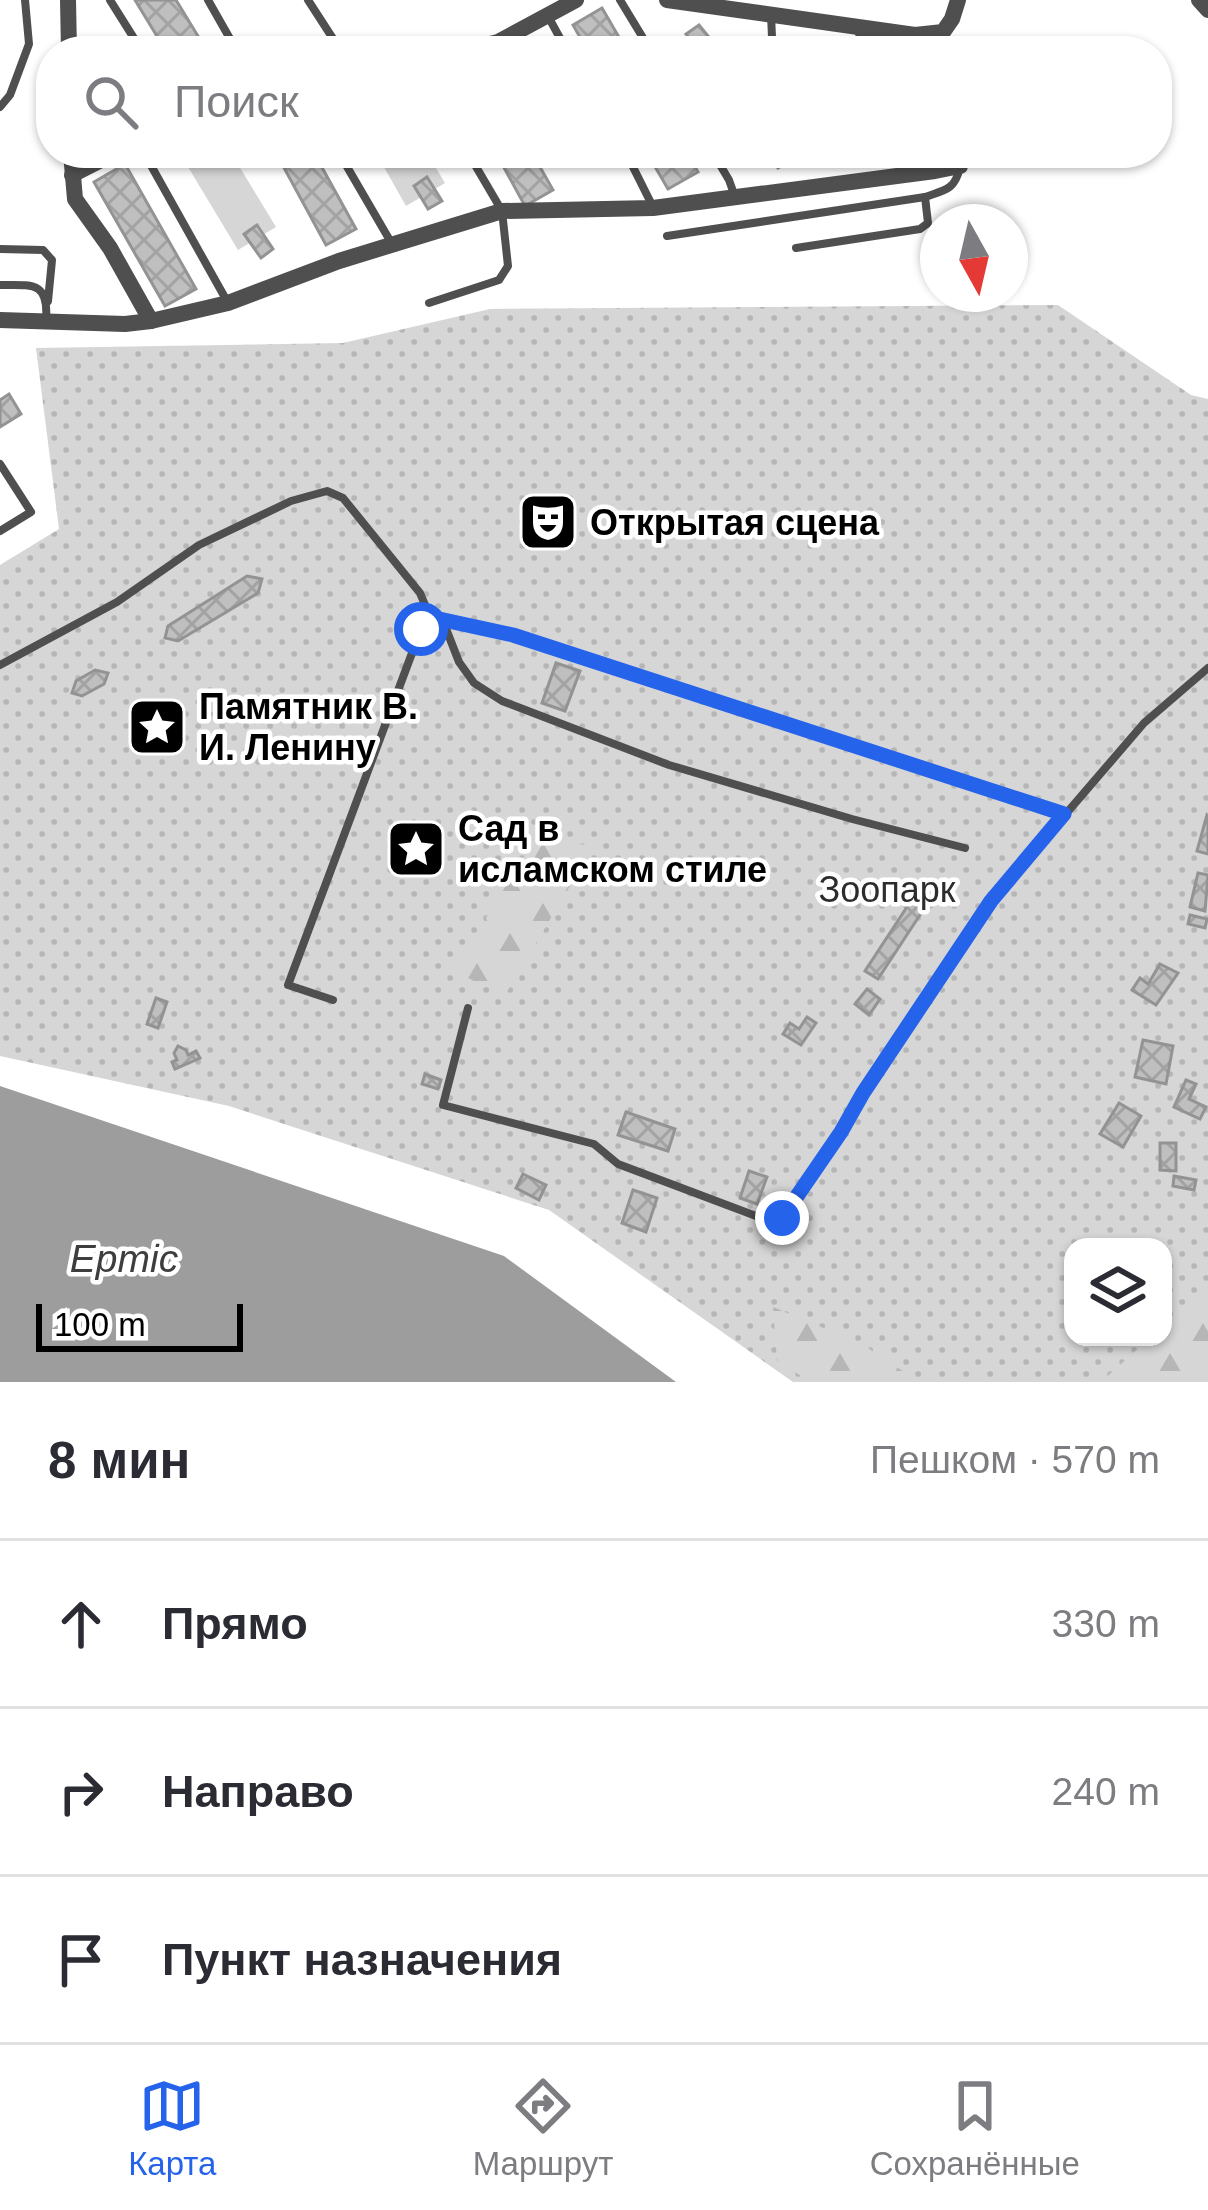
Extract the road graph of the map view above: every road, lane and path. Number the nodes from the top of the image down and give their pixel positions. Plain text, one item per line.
1 (25, 0) edge
2 (68, 0) edge
3 (110, 0) edge
4 (208, 0) edge
5 (308, 0) edge
6 (576, 0) edge
7 (620, 0) edge
8 (668, 0) edge
9 (958, 0) edge
10 (1199, 0) edge
11 (1208, 10) edge
12 (771, 15) junction
13 (548, 16) junction
14 (859, 27) junction
15 (943, 32) junction
16 (69, 36) edge
17 (133, 36) edge
18 (228, 36) edge
19 (331, 36) edge
20 (510, 36) edge
21 (559, 36) edge
22 (642, 36) edge
23 (772, 36) edge
24 (860, 36) edge
25 (944, 36) edge
26 (0, 107) edge
27 (72, 168) edge
28 (87, 168) edge
29 (152, 168) edge
30 (348, 168) edge
31 (477, 168) edge
32 (634, 168) edge
33 (721, 168) edge
34 (942, 168) edge
35 (959, 168) edge
36 (72, 176) junction
37 (734, 197) junction
38 (925, 197) junction
39 (653, 208) junction
40 (502, 212) junction
41 (667, 236) dead end
42 (392, 244) junction
43 (796, 248) dead end
44 (0, 249) edge
45 (0, 285) edge
46 (48, 301) junction
47 (228, 303) junction
48 (429, 303) dead end
49 (0, 320) edge
50 (151, 321) junction
51 (46, 322) junction
52 (0, 464) edge
53 (0, 531) edge
54 (430, 617) junction
55 (442, 620) junction
56 (0, 665) edge
57 (1208, 668) edge
58 (1064, 814) junction
59 (965, 848) dead end
60 (333, 1000) dead end
61 (468, 1008) dead end

1 - 26 lane
2 - 16 street
3 - 17 lane
4 - 18 lane
5 - 19 lane
6 - 13 street
7 - 22 lane
8 - 12 street
9 - 15 street
10 - 11 street
12 - 14 street
12 - 23 lane
13 - 20 street
13 - 21 lane
14 - 15 street
14 - 24 lane
15 - 25 street
27 - 36 street
28 - 36 street
29 - 47 lane
30 - 42 lane
31 - 40 lane
32 - 39 lane
33 - 37 lane
34 - 37 street
35 - 38 lane
36 - 50 street
37 - 39 street
38 - 41 lane
38 - 43 lane
39 - 40 street
40 - 42 street
40 - 48 lane
42 - 47 street
44 - 46 lane
45 - 46 lane
46 - 51 lane
47 - 50 street
49 - 51 street
50 - 51 street
52 - 53 lane
54 - 55 lane
54 - 56 lane
54 - 60 lane
55 - 58 lane
55 - 59 lane
57 - 58 lane
58 - 61 lane

